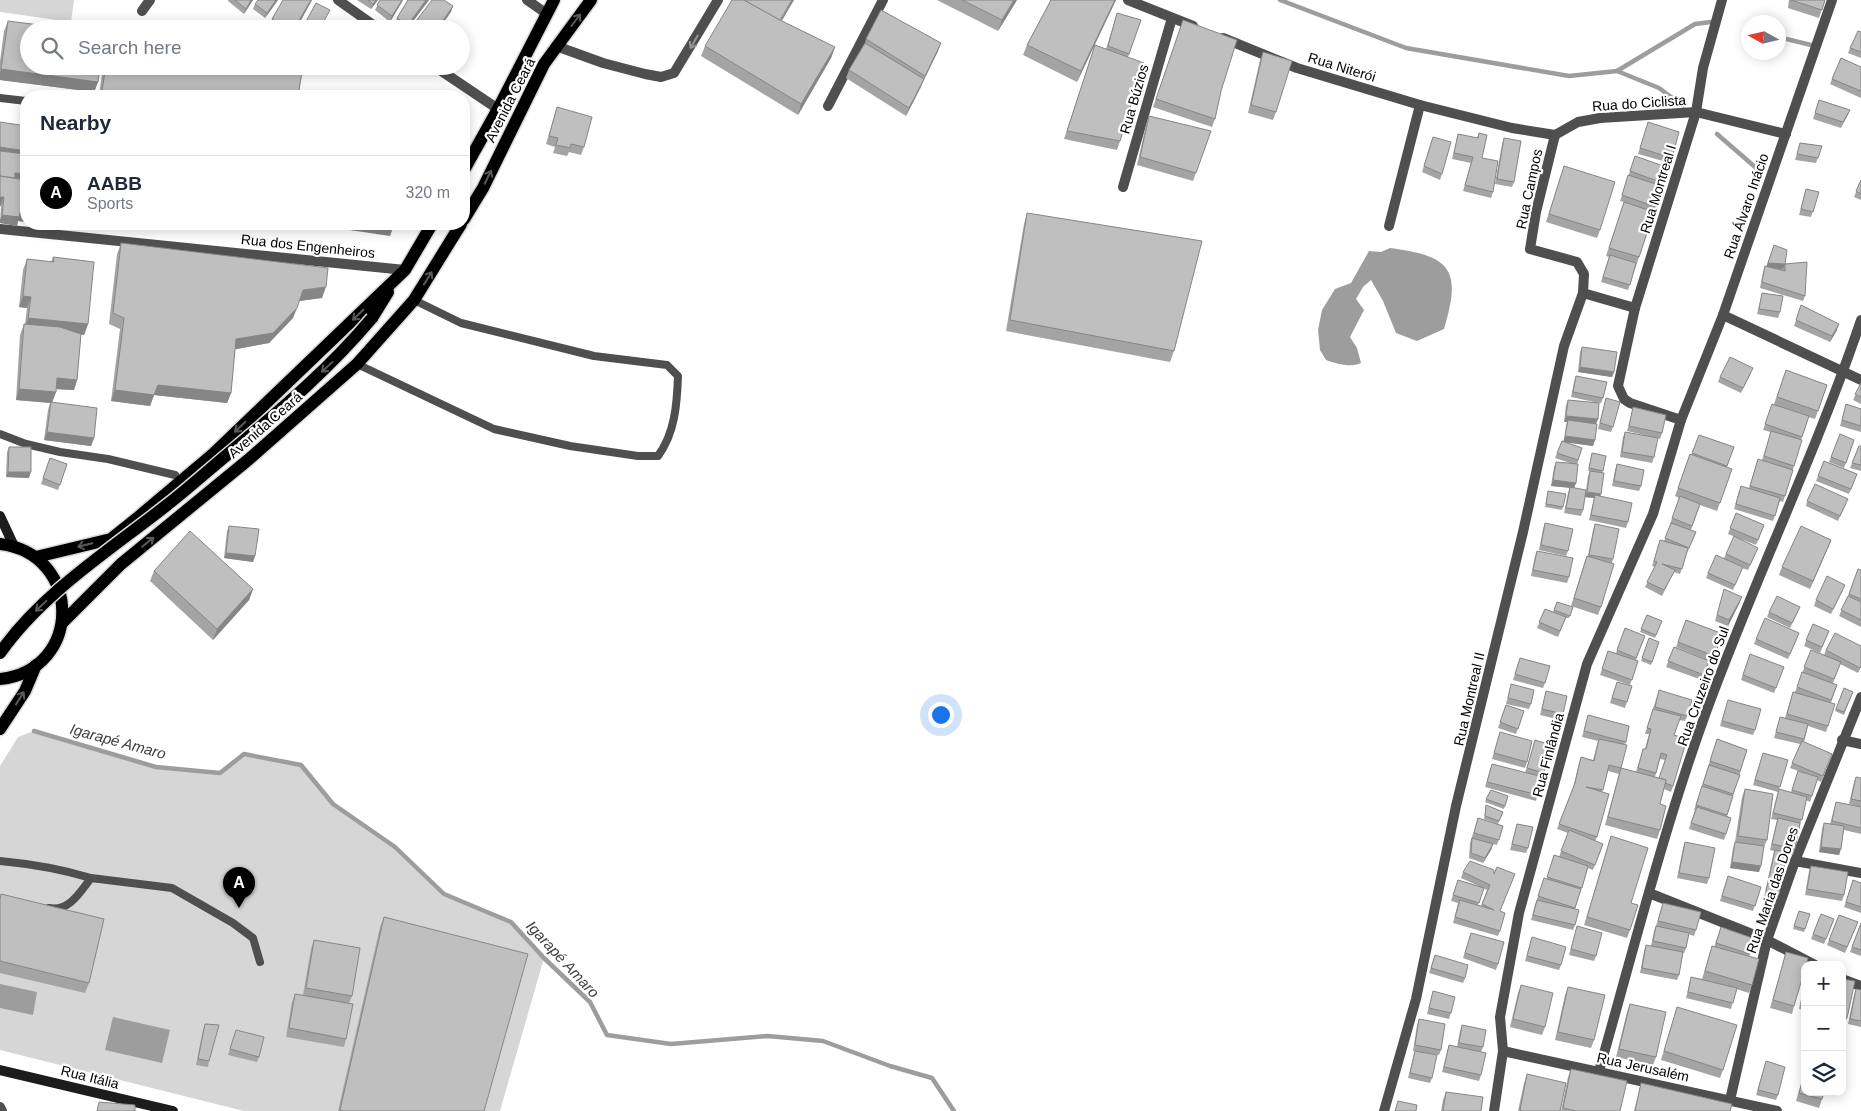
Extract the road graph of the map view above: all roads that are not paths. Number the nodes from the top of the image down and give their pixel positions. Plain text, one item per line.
1 (150, 0) edge
2 (338, 0) edge
3 (527, 0) edge
4 (554, 0) edge
5 (591, 0) edge
6 (718, 0) edge
7 (883, 0) edge
8 (1128, 0) edge
9 (1722, 0) edge
10 (1832, 0) edge
11 (142, 11) dead end
12 (547, 14) junction
13 (1172, 18) junction
14 (366, 20) edge
15 (1199, 28) edge
16 (1217, 36) edge
17 (556, 46) junction
18 (447, 75) edge
19 (470, 90) edge
20 (470, 90) edge
21 (0, 98) edge
22 (20, 100) edge
23 (1420, 105) junction
24 (828, 106) dead end
25 (498, 109) junction
26 (1696, 112) junction
27 (1786, 134) junction
28 (1555, 136) junction
29 (470, 159) edge
30 (1123, 187) dead end
31 (470, 209) edge
32 (1389, 226) dead end
33 (0, 229) edge
34 (428, 230) edge
35 (457, 230) edge
36 (401, 273) junction
37 (1582, 293) junction
38 (414, 300) junction
39 (1635, 308) junction
40 (1723, 315) junction
41 (1861, 320) edge
42 (357, 364) junction
43 (1844, 371) junction
44 (1861, 380) edge
45 (1681, 420) junction
46 (0, 434) edge
47 (175, 475) dead end
48 (0, 516) edge
49 (0, 544) edge
50 (14, 546) junction
51 (36, 557) junction
52 (62, 623) junction
53 (0, 653) edge
54 (36, 665) junction
55 (0, 679) edge
56 (1861, 697) edge
57 (0, 729) edge
58 (1842, 740) junction
59 (1861, 744) edge
60 (0, 861) edge
61 (1794, 861) junction
62 (1861, 873) edge
63 (91, 878) junction
64 (1650, 893) junction
65 (44, 908) edge
66 (1767, 940) junction
67 (1807, 961) edge
68 (260, 962) dead end
69 (1846, 980) edge
70 (1861, 986) edge
71 (1503, 1051) junction
72 (0, 1070) edge
73 (1599, 1071) junction
74 (1730, 1100) junction
75 (0, 1107) edge
76 (2, 1111) edge
77 (173, 1111) edge
78 (1384, 1111) edge
79 (1494, 1111) edge
80 (1777, 1111) edge

1 - 11 street
2 - 14 street
3 - 12 street
4 - 12 main road, Avenida Ceará
17 -> 5 main road, Avenida Ceará
6 -> 17 street
7 - 24 street
8 - 13 street
9 - 26 street, Rua Montreal I
10 - 27 street, Rua Álvaro Inácio
12 - 25 main road, Avenida Ceará
13 - 15 street
13 - 30 street, Rua Búzios
16 - 23 street, Rua Niterói
31 -> 17 main road, Avenida Ceará
18 - 19 street
20 - 25 street
21 - 22 lane
23 - 28 street, Rua Niterói
23 - 32 street
25 - 29 main road, Avenida Ceará
26 - 27 street, Rua do Ciclista
26 - 28 street, Rua do Ciclista
26 - 39 street, Rua Montreal I
27 - 40 street, Rua Álvaro Inácio
28 - 37 street, Rua Campos
33 - 36 street, Rua dos Engenheiros
34 - 36 main road, Avenida Ceará
38 -> 35 main road, Avenida Ceará
36 -> 51 main road, Avenida Ceará
36 -> 53 main road, bridge
37 - 39 street
37 - 78 street, Rua Montreal II
38 - 42 main road, Avenida Ceará
38 - 42 lane
39 - 45 street, Rua Montreal I
40 - 43 street
40 - 45 street, Rua Álvaro Inácio
41 - 43 street, Rua Cruzeiro do Sul
52 -> 42 main road, Avenida Ceará
43 - 44 street
43 - 64 street, Rua Cruzeiro do Sul
45 - 71 street, Rua Finlândia
46 - 47 lane
48 - 50 street
49 - 50 main road
50 - 51 main road
51 - 52 main road
52 - 54 main road
54 - 55 main road
57 -> 54 main road
56 - 58 street, Rua Maria das Dores
58 - 59 street
58 - 61 street, Rua Maria das Dores
60 - 63 lane
61 - 62 street
61 - 66 street, Rua Maria das Dores
63 - 65 lane
63 - 68 lane
64 - 66 street
64 - 73 street, Rua Cruzeiro do Sul
66 - 67 street
66 - 74 street, Rua Maria das Dores
69 - 70 street
71 - 73 street, Rua Jerusalém
71 - 79 street, Rua Finlândia
72 - 77 street, Rua Itália
73 - 74 street, Rua Jerusalém
74 - 80 street, Rua Jerusalém
75 - 76 street

